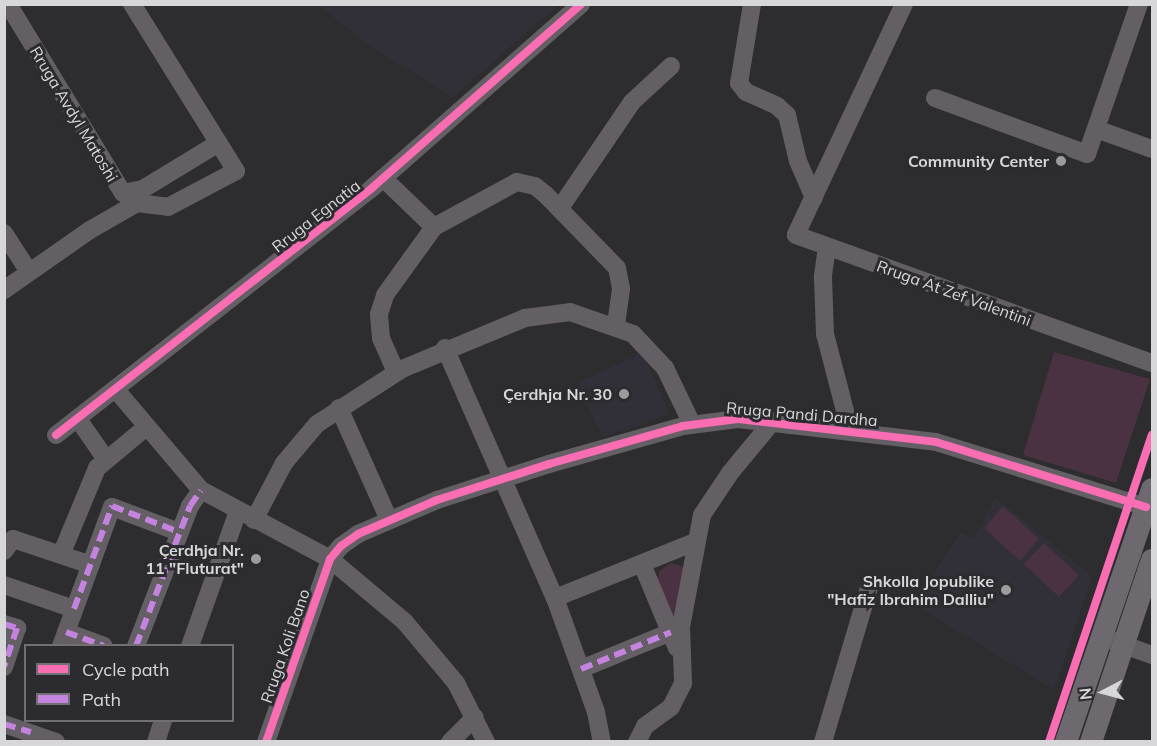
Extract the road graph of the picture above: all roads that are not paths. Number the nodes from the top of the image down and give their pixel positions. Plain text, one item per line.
1 (8, 4) edge
2 (132, 4) edge
3 (581, 4) edge
4 (752, 4) edge
5 (904, 4) edge
6 (1139, 4) edge
7 (671, 66) dead end
8 (935, 99) dead end
9 (1096, 129) junction
10 (217, 144) junction
11 (1152, 148) edge
12 (383, 178) junction
13 (814, 198) junction
14 (560, 208) junction
15 (434, 227) junction
16 (4, 233) edge
17 (827, 247) junction
18 (28, 272) junction
19 (4, 291) edge
20 (616, 325) junction
21 (445, 348) junction
22 (1152, 363) edge
23 (396, 372) junction
24 (117, 391) junction
25 (339, 408) junction
26 (78, 419) junction
27 (773, 421) junction
28 (692, 424) junction
29 (145, 429) junction
30 (850, 430) junction
31 (56, 435) dead end
32 (105, 458) junction
33 (502, 478) junction
34 (201, 490) junction
35 (1149, 498) edge
36 (246, 516) junction
37 (389, 520) junction
38 (179, 532) junction
39 (695, 543) junction
40 (4, 551) edge
41 (61, 555) junction
42 (330, 559) junction
43 (1152, 560) edge
44 (642, 564) junction
45 (91, 566) junction
46 (4, 585) edge
47 (868, 588) dead end
48 (555, 598) junction
49 (74, 609) junction
50 (4, 624) edge
51 (671, 632) junction
52 (1102, 637) junction
53 (64, 639) edge
54 (97, 644) edge
55 (136, 644) edge
56 (190, 644) edge
57 (1124, 645) junction
58 (1152, 655) edge
59 (682, 659) junction
60 (4, 667) edge
61 (581, 669) junction
62 (475, 717) junction
63 (162, 722) edge
64 (4, 724) edge
65 (31, 731) edge
66 (56, 741) edge
67 (156, 741) edge
68 (266, 741) edge
69 (450, 741) edge
70 (486, 741) edge
71 (602, 741) edge
72 (637, 741) edge
73 (823, 741) edge
74 (1066, 741) edge
75 (1091, 741) edge

1 - 10 street, Rruga Avdyl Matoshi
2 - 10 street
3 - 12 street, Rruga Egnatia
4 - 13 street
5 - 13 street, Rruga At Zef Valentini
6 - 9 street
7 - 14 street
8 - 9 street
9 - 11 street
10 - 18 street
12 - 15 street, Rruga Egnatia
12 - 24 street, Rruga Egnatia
13 - 17 street, Rruga At Zef Valentini
14 - 15 street
14 - 20 street
15 - 23 street
16 - 18 street
17 - 22 street, Rruga At Zef Valentini
17 - 30 street, Rruga Pandi Dardha
18 - 19 street
20 - 21 street
20 - 28 street
21 - 23 street
21 - 33 street
23 - 25 street
24 - 26 street, Rruga Egnatia
24 - 29 street
25 - 36 street
25 - 37 street
26 - 31 street, Rruga Egnatia
26 - 32 street
27 - 28 street, Rruga Pandi Dardha
27 - 30 street, Rruga Pandi Dardha
27 - 39 street
28 - 33 street, Rruga Pandi Dardha
29 - 32 street
29 - 34 street
30 - 35 street, Rruga Pandi Dardha
32 - 41 street
33 - 37 street, Rruga Pandi Dardha
33 - 48 street
34 - 36 street
34 - 38 street
35 - 52 main road
36 - 42 street
36 - 56 street
37 - 42 street, Rruga Pandi Dardha
38 - 45 street
38 - 55 street
39 - 44 street
39 - 59 street
40 - 41 street
41 - 45 street
42 - 62 street
42 - 68 street, Rruga Koli Bano
43 - 57 main road
44 - 48 street
44 - 51 street
45 - 49 street
46 - 49 street
47 - 73 street
48 - 61 street
49 - 53 street
50 - 60 street
51 - 59 street
51 - 61 street
52 - 57 street
52 - 74 main road
53 - 54 street
57 - 58 street
57 - 75 main road
59 - 72 street
61 - 71 street
62 - 69 street
62 - 70 street
63 - 67 street
64 - 65 street
65 - 66 street

